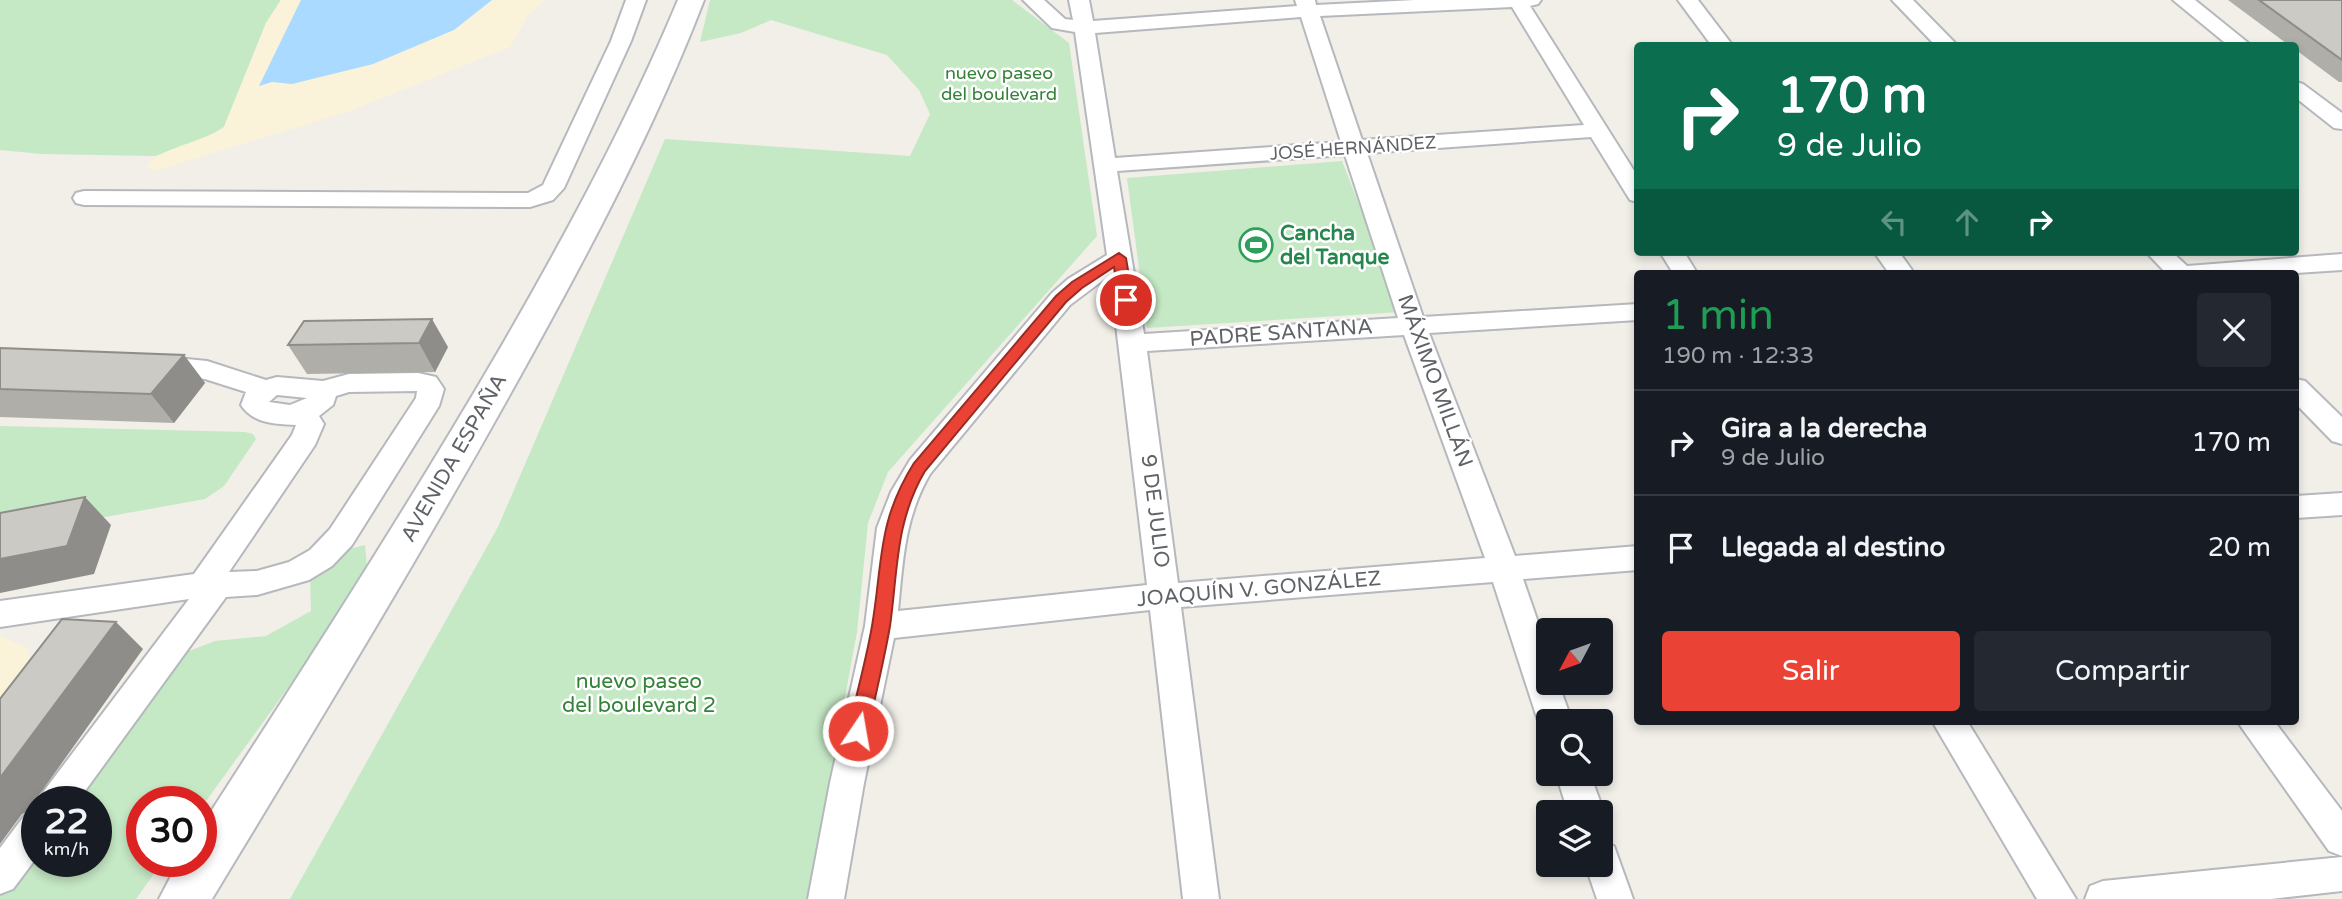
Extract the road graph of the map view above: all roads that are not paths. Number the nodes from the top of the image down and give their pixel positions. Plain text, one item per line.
1 (636, 0) edge
2 (691, 0) edge
3 (1033, 0) edge
4 (1079, 0) edge
5 (1517, 0) edge
6 (1531, 0) edge
7 (1688, 0) edge
8 (1902, 0) edge
9 (2183, 0) edge
10 (1307, 6) edge
11 (1084, 28) junction
12 (1720, 42) edge
13 (1944, 42) edge
14 (2237, 42) edge
15 (2342, 93) edge
16 (2304, 94) edge
17 (2342, 123) edge
18 (1599, 130) junction
19 (1355, 148) junction
20 (1106, 165) junction
21 (1634, 188) edge
22 (84, 198) dead end
23 (1888, 256) edge
24 (2162, 256) edge
25 (1119, 258) junction
26 (2342, 262) edge
27 (1900, 270) edge
28 (2176, 270) edge
29 (2233, 270) edge
30 (1634, 312) edge
31 (1413, 325) junction
32 (1133, 343) junction
33 (133, 365) edge
34 (265, 389) junction
35 (323, 390) junction
36 (2299, 391) edge
37 (302, 413) junction
38 (2342, 434) edge
39 (2342, 504) edge
40 (2299, 507) edge
41 (1634, 558) edge
42 (1504, 569) junction
43 (212, 584) junction
44 (1166, 596) junction
45 (106, 598) junction
46 (0, 614) edge
47 (881, 626) junction
48 (82, 630) edge
49 (1551, 709) edge
50 (1951, 725) edge
51 (2257, 725) edge
52 (67, 786) edge
53 (2342, 839) edge
54 (21, 849) edge
55 (2342, 874) edge
56 (0, 877) edge
57 (1607, 877) edge
58 (184, 899) edge
59 (826, 899) edge
60 (1201, 899) edge
61 (1615, 899) edge
62 (2058, 899) edge
63 (2103, 899) edge

1 - 22 street
2 - 58 main road, AVENIDA ESPAÑA
3 - 11 street
4 - 11 street, 9 DE JULIO
5 - 6 street
5 - 10 street
5 - 18 street
7 - 12 street
8 - 13 street
9 - 14 street
10 - 11 street
10 - 19 street, MÁXIMO MILLÁN
11 - 20 street, 9 DE JULIO
15 - 16 street
16 - 17 street
18 - 19 street, JOSÉ HERNÁNDEZ
18 - 21 street
19 - 20 street, JOSÉ HERNÁNDEZ
19 - 31 street, MÁXIMO MILLÁN
20 - 25 street, 9 DE JULIO
23 - 27 street
24 - 28 street
25 - 32 street, 9 DE JULIO
25 - 47 street
26 - 29 street
30 - 31 street, PADRE SANTANA
31 - 32 street, PADRE SANTANA
31 - 42 street, MÁXIMO MILLÁN
32 - 44 street, 9 DE JULIO
33 - 34 street
34 - 35 street
34 - 37 street
35 - 37 street
35 - 43 street
36 - 38 street
37 - 43 street
39 - 40 street
41 - 42 street, JOAQUÍN V. GONZÁLEZ
42 - 44 street, JOAQUÍN V. GONZÁLEZ
42 - 49 street, MÁXIMO MILLÁN
43 - 45 street
43 - 52 street
44 - 47 street, JOAQUÍN V. GONZÁLEZ
44 - 60 street, 9 DE JULIO
45 - 46 street
45 - 48 street
47 - 59 street
50 - 62 street
51 - 53 street
54 - 56 street
55 - 63 street
57 - 61 street

